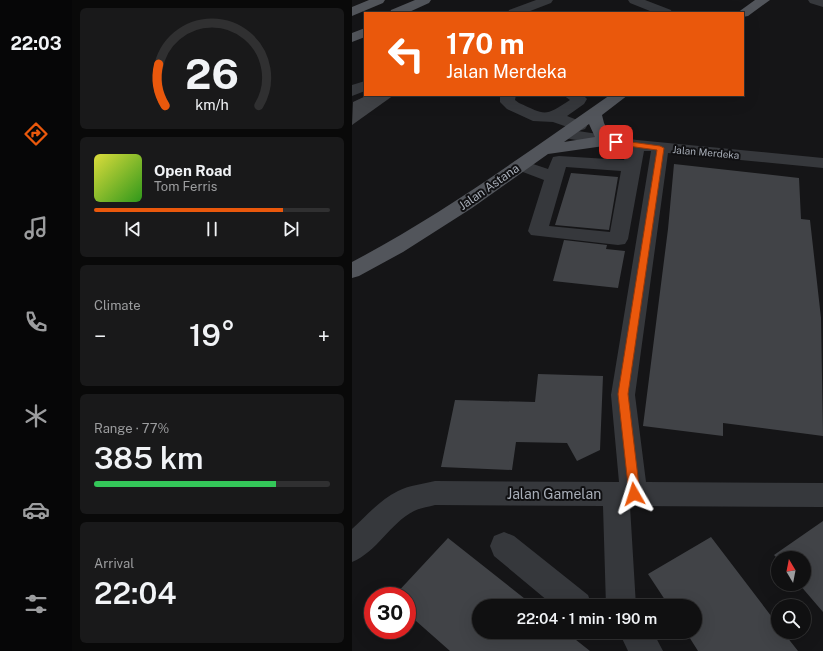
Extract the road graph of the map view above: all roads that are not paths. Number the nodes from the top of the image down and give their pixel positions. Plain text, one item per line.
1 (379, 0) edge
2 (425, 0) edge
3 (547, 0) edge
4 (634, 0) edge
5 (764, 0) edge
6 (814, 0) edge
7 (823, 3) edge
8 (354, 10) edge
9 (398, 12) edge
10 (517, 12) edge
11 (664, 12) edge
12 (744, 12) edge
13 (364, 26) edge
14 (352, 31) edge
15 (364, 32) edge
16 (352, 38) edge
17 (364, 85) edge
18 (352, 91) edge
19 (508, 96) edge
20 (572, 96) edge
21 (619, 96) edge
22 (594, 114) junction
23 (555, 117) junction
24 (572, 130) junction
25 (605, 141) junction
26 (637, 145) junction
27 (660, 148) junction
28 (541, 151) junction
29 (823, 163) edge
30 (521, 165) junction
31 (631, 166) junction
32 (553, 177) junction
33 (352, 271) edge
34 (625, 494) junction
35 (823, 494) edge
36 (504, 546) dead end
37 (352, 548) edge
38 (568, 599) edge
39 (621, 599) edge
40 (639, 639) edge
41 (647, 651) edge

1 - 8 main road
2 - 9 main road
3 - 10 street
4 - 11 street
5 - 12 main road
6 - 7 street
13 - 14 main road
15 - 16 main road
17 - 18 street
19 - 23 street
20 - 23 street
21 - 22 main road, Jalan Astana
22 - 24 main road, Jalan Astana
22 - 25 main road
23 - 24 street, Jalan Merdeka
24 - 25 street, Jalan Merdeka
24 - 28 main road, Jalan Astana
25 - 26 street, Jalan Merdeka
25 - 28 main road
26 - 27 street, Jalan Merdeka
26 - 31 street
27 - 29 street, Jalan Merdeka
27 - 34 street
28 - 30 main road, Jalan Astana
30 - 32 street
30 - 33 main road, Jalan Astana
31 - 32 street
31 - 32 street
34 - 35 street, Jalan Gamelan
34 - 37 street, Jalan Gamelan
34 - 39 street
36 - 38 street
40 - 41 street

